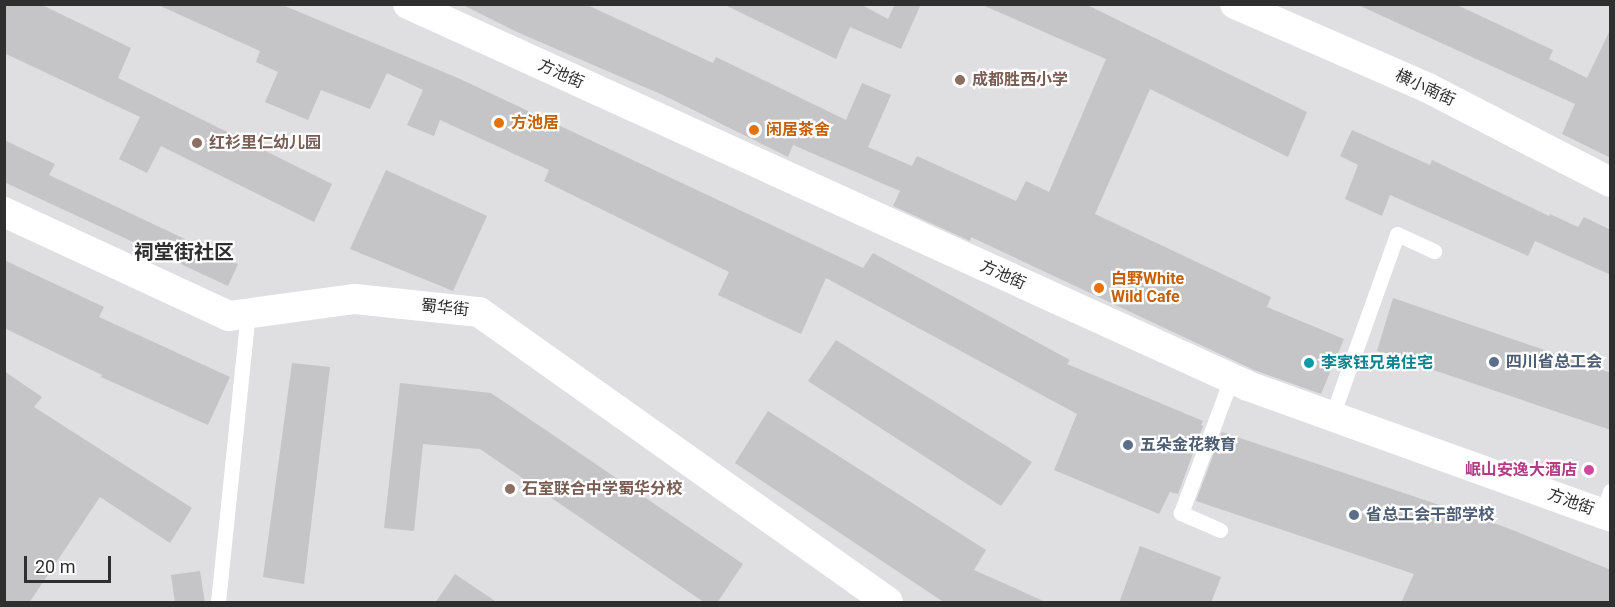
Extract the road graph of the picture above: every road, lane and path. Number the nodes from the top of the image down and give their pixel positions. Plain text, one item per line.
1 (408, 4) edge
2 (1235, 4) edge
3 (1611, 182) edge
4 (4, 212) edge
5 (1434, 251) dead end
6 (248, 313) junction
7 (1231, 379) junction
8 (1332, 416) junction
9 (1608, 507) edge
10 (1220, 530) dead end
11 (218, 603) edge
12 (888, 603) edge

1 - 7 street, 方池街
2 - 3 street, 横小南街
4 - 6 street, 蜀华街
5 - 8 lane
6 - 11 lane
6 - 12 street, 蜀华街
7 - 8 street, 方池街
7 - 10 lane
8 - 9 street, 方池街

